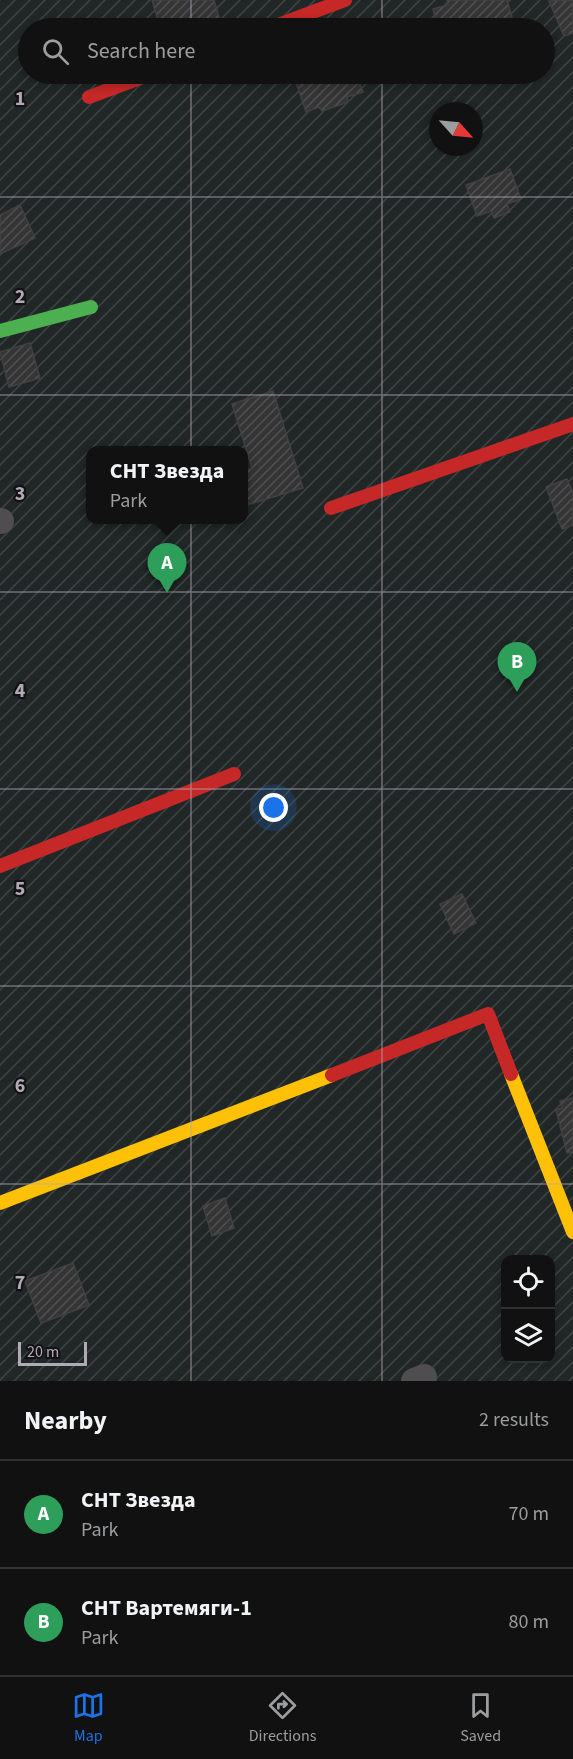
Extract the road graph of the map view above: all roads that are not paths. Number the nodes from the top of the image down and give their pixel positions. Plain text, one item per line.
1 (345, 0) edge
2 (297, 18) edge
3 (124, 84) edge
4 (89, 97) dead end
5 (91, 307) dead end
6 (0, 331) edge
7 (573, 424) edge
8 (331, 508) dead end
9 (234, 774) dead end
10 (0, 866) edge
11 (0, 1203) edge
12 (573, 1232) edge

1 - 2 street
3 - 4 street
5 - 6 street
7 - 8 street
9 - 10 street
11 - 12 street

